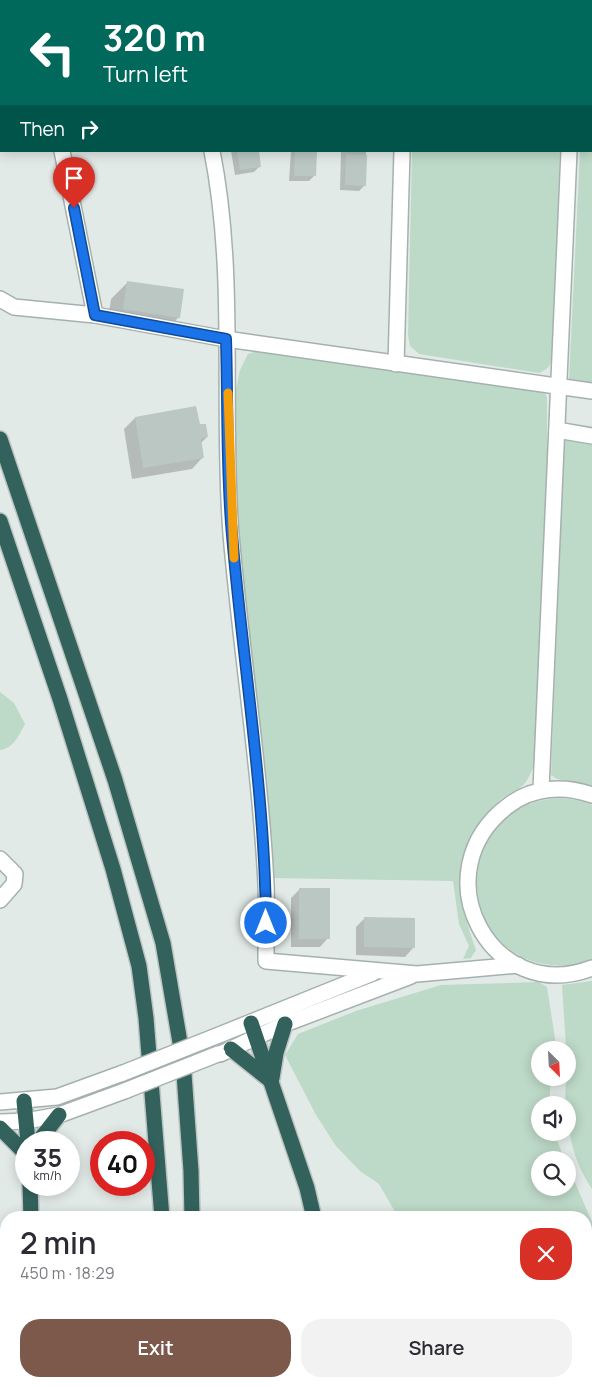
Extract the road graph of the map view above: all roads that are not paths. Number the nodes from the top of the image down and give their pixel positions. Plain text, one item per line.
1 (62, 152) edge
2 (212, 152) edge
3 (402, 152) edge
4 (568, 152) edge
5 (0, 300) edge
6 (95, 315) junction
7 (226, 339) junction
8 (396, 364) junction
9 (560, 387) junction
10 (592, 391) edge
11 (557, 430) junction
12 (592, 436) edge
13 (0, 439) edge
14 (0, 521) edge
15 (542, 789) junction
16 (592, 796) edge
17 (0, 859) edge
18 (0, 900) edge
19 (518, 965) junction
20 (592, 968) edge
21 (374, 972) junction
22 (417, 974) junction
23 (251, 1023) junction
24 (285, 1024) junction
25 (257, 1038) junction
26 (224, 1052) junction
27 (272, 1082) junction
28 (24, 1101) junction
29 (0, 1102) edge
30 (59, 1115) junction
31 (26, 1120) junction
32 (0, 1122) edge
33 (0, 1128) edge
34 (27, 1131) edge
35 (47, 1131) edge
36 (15, 1143) edge
37 (30, 1196) edge
38 (31, 1211) edge
39 (161, 1211) edge
40 (192, 1211) edge
41 (312, 1211) edge

1 - 6 street
2 - 7 street
3 - 8 street
4 - 9 street
5 - 6 street
6 - 7 street
7 - 8 street
7 - 21 street
8 - 9 street
9 - 10 street
9 - 11 street
11 - 12 street
11 - 15 street
13 - 40 highway
14 - 39 highway
15 - 16 street
15 - 19 street
17 - 18 street
19 - 20 street
19 - 22 street
21 - 22 street
21 - 23 street
22 - 24 street
23 - 25 highway
23 - 28 street, bridge
24 - 25 street
24 - 27 highway
25 - 26 street
25 - 27 highway
26 - 27 highway
26 - 30 street, bridge
27 - 41 highway
28 - 29 street
28 - 31 highway
30 - 31 street
30 - 35 highway
31 - 32 street
31 - 34 highway
33 - 36 highway
37 - 38 highway

